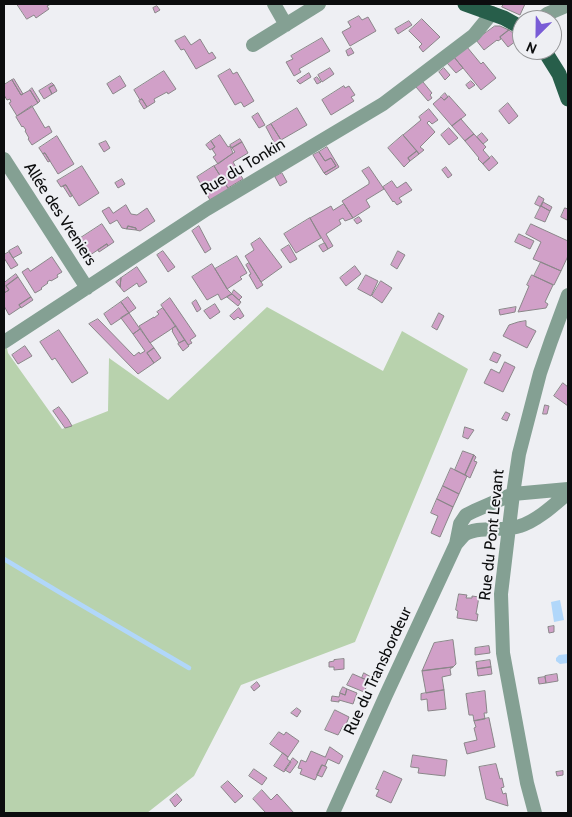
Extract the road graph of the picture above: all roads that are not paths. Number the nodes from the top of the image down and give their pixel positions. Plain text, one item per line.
1 (274, 4) edge
2 (319, 4) edge
3 (465, 4) edge
4 (568, 5) edge
5 (556, 10) edge
6 (492, 13) junction
7 (512, 22) edge
8 (286, 25) junction
9 (253, 45) dead end
10 (550, 60) edge
11 (568, 99) edge
12 (4, 159) edge
13 (87, 288) junction
14 (568, 295) edge
15 (4, 342) edge
16 (568, 489) edge
17 (568, 493) edge
18 (513, 494) junction
19 (508, 529) junction
20 (456, 544) junction
21 (333, 813) edge
22 (535, 813) edge

1 - 8 street
2 - 8 street
3 - 6 main road
4 - 5 street
6 - 7 main road
6 - 13 street, Rue du Tonkin
8 - 9 street
10 - 11 main road
12 - 13 street, Allée des Vreniers
13 - 15 street, Rue du Tonkin
14 - 18 street, Rue du Pont Levant
16 - 18 street, Rue du Transbordeur
17 - 19 street
18 - 19 street, Rue du Pont Levant
18 - 20 street, Rue du Transbordeur
19 - 20 street
19 - 22 street, Rue du Pont Levant
20 - 21 street, Rue du Transbordeur

